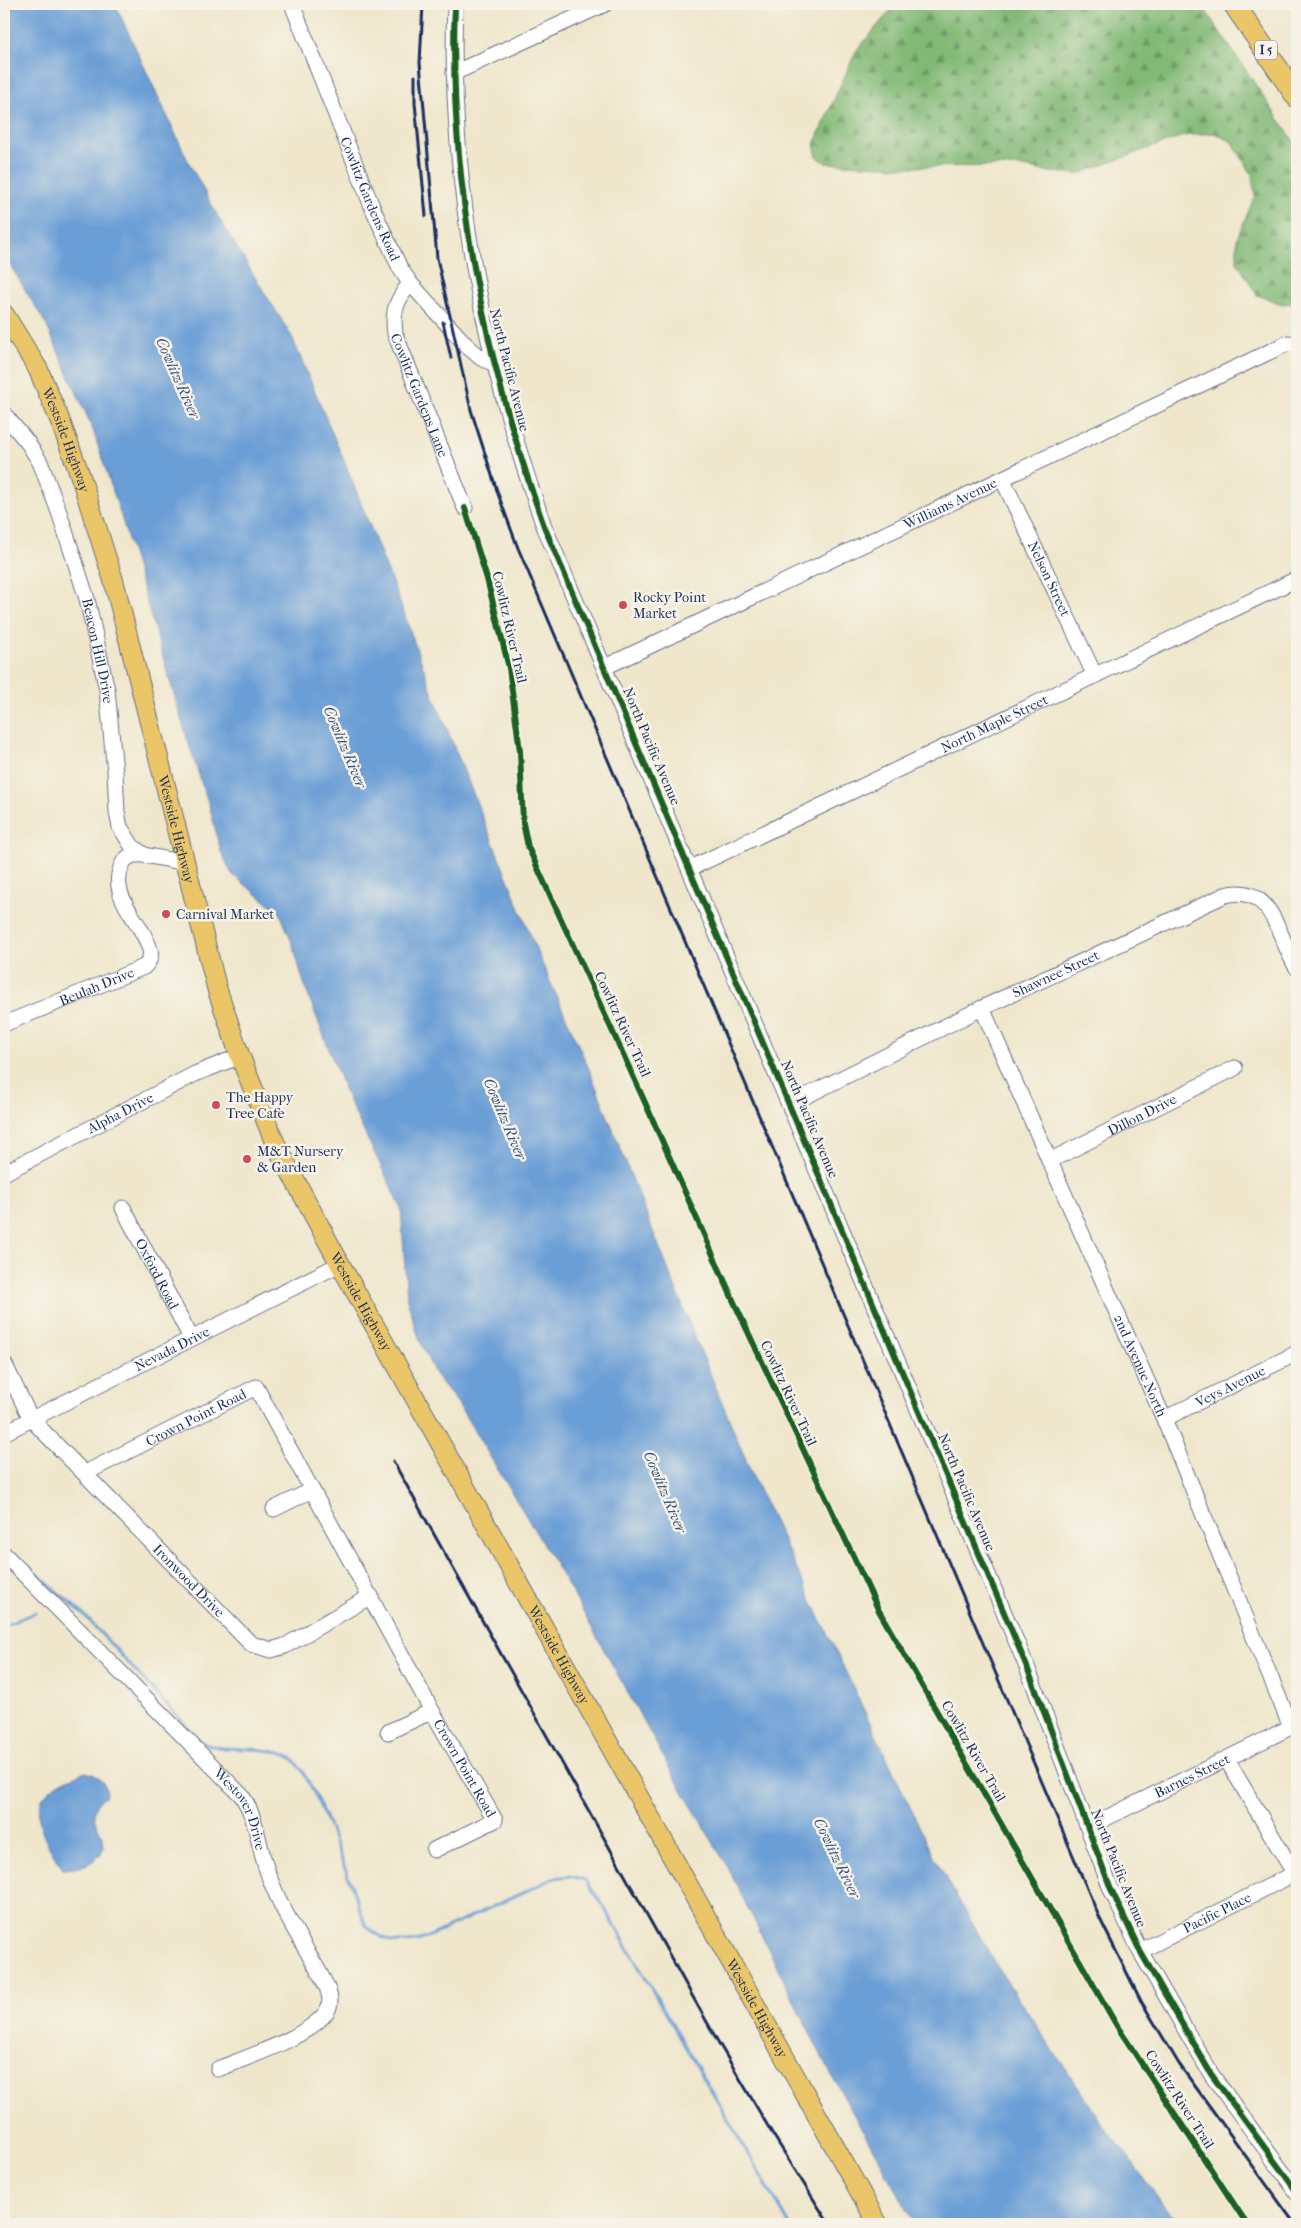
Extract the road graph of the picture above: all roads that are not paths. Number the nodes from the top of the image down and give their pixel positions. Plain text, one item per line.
1 (292, 4) edge
2 (455, 4) edge
3 (605, 4) edge
4 (1234, 4) edge
5 (454, 73) junction
6 (1297, 97) edge
7 (410, 283) junction
8 (4, 314) edge
9 (1297, 344) edge
10 (493, 363) junction
11 (4, 414) edge
12 (1003, 480) junction
13 (466, 508) dead end
14 (1297, 579) edge
15 (605, 667) junction
16 (1096, 676) junction
17 (144, 855) junction
18 (186, 863) junction
19 (691, 868) junction
20 (1295, 965) edge
21 (982, 1008) junction
22 (4, 1024) edge
23 (240, 1056) junction
24 (1235, 1068) dead end
25 (790, 1104) junction
26 (1049, 1161) junction
27 (4, 1173) edge
28 (123, 1208) dead end
29 (340, 1264) junction
30 (191, 1338) junction
31 (1297, 1353) edge
32 (4, 1363) edge
33 (31, 1419) junction
34 (1164, 1419) junction
35 (4, 1433) edge
36 (85, 1473) junction
37 (312, 1490) junction
38 (274, 1509) dead end
39 (4, 1554) edge
40 (372, 1596) junction
41 (432, 1710) junction
42 (1294, 1726) edge
43 (388, 1732) dead end
44 (1227, 1760) junction
45 (1088, 1828) junction
46 (434, 1850) dead end
47 (1296, 1876) edge
48 (1140, 1951) junction
49 (218, 2069) dead end
50 (1297, 2192) edge
51 (878, 2224) edge

1 - 7 street, Cowlitz Gardens Road
2 - 5 street, North Pacific Avenue
3 - 5 street
4 - 6 highway, I 5
5 - 10 street, North Pacific Avenue
7 - 10 street, Cowlitz Gardens Road
7 - 13 street, Cowlitz Gardens Lane
8 - 18 main road, Westside Highway
9 - 12 street, Williams Avenue
10 - 15 street, North Pacific Avenue
11 - 17 street, Beacon Hill Drive
12 - 15 street, Williams Avenue
12 - 16 street, Nelson Street
14 - 16 street, North Maple Street
15 - 19 street, North Pacific Avenue
16 - 19 street, North Maple Street
17 - 18 street
17 - 22 street, Beulah Drive
18 - 23 main road, Westside Highway
19 - 25 street, North Pacific Avenue
20 - 21 street, Shawnee Street
21 - 25 street, Shawnee Street
21 - 26 street, 2nd Avenue North
23 - 27 street, Alpha Drive
23 - 29 main road, Westside Highway
24 - 26 street, Dillon Drive
25 - 45 street, North Pacific Avenue
26 - 34 street, 2nd Avenue North
28 - 30 street, Oxford Road
29 - 30 street, Nevada Drive
29 - 51 main road, Westside Highway
30 - 33 street, Nevada Drive
31 - 34 street, Veys Avenue
32 - 33 street, Ironwood Drive
33 - 35 street, Nevada Drive
33 - 36 street, Ironwood Drive
34 - 42 street, 2nd Avenue North
36 - 37 street, Crown Point Road
36 - 40 street, Ironwood Drive
37 - 38 street
37 - 40 street, Crown Point Road
39 - 49 street, Westover Drive
40 - 41 street, Crown Point Road
41 - 43 street, Crown Point Road
41 - 46 street, Crown Point Road
42 - 44 street, Barnes Street
44 - 45 street, Barnes Street
44 - 47 street
45 - 48 street, North Pacific Avenue
47 - 48 street, Pacific Place
48 - 50 street, North Pacific Avenue

